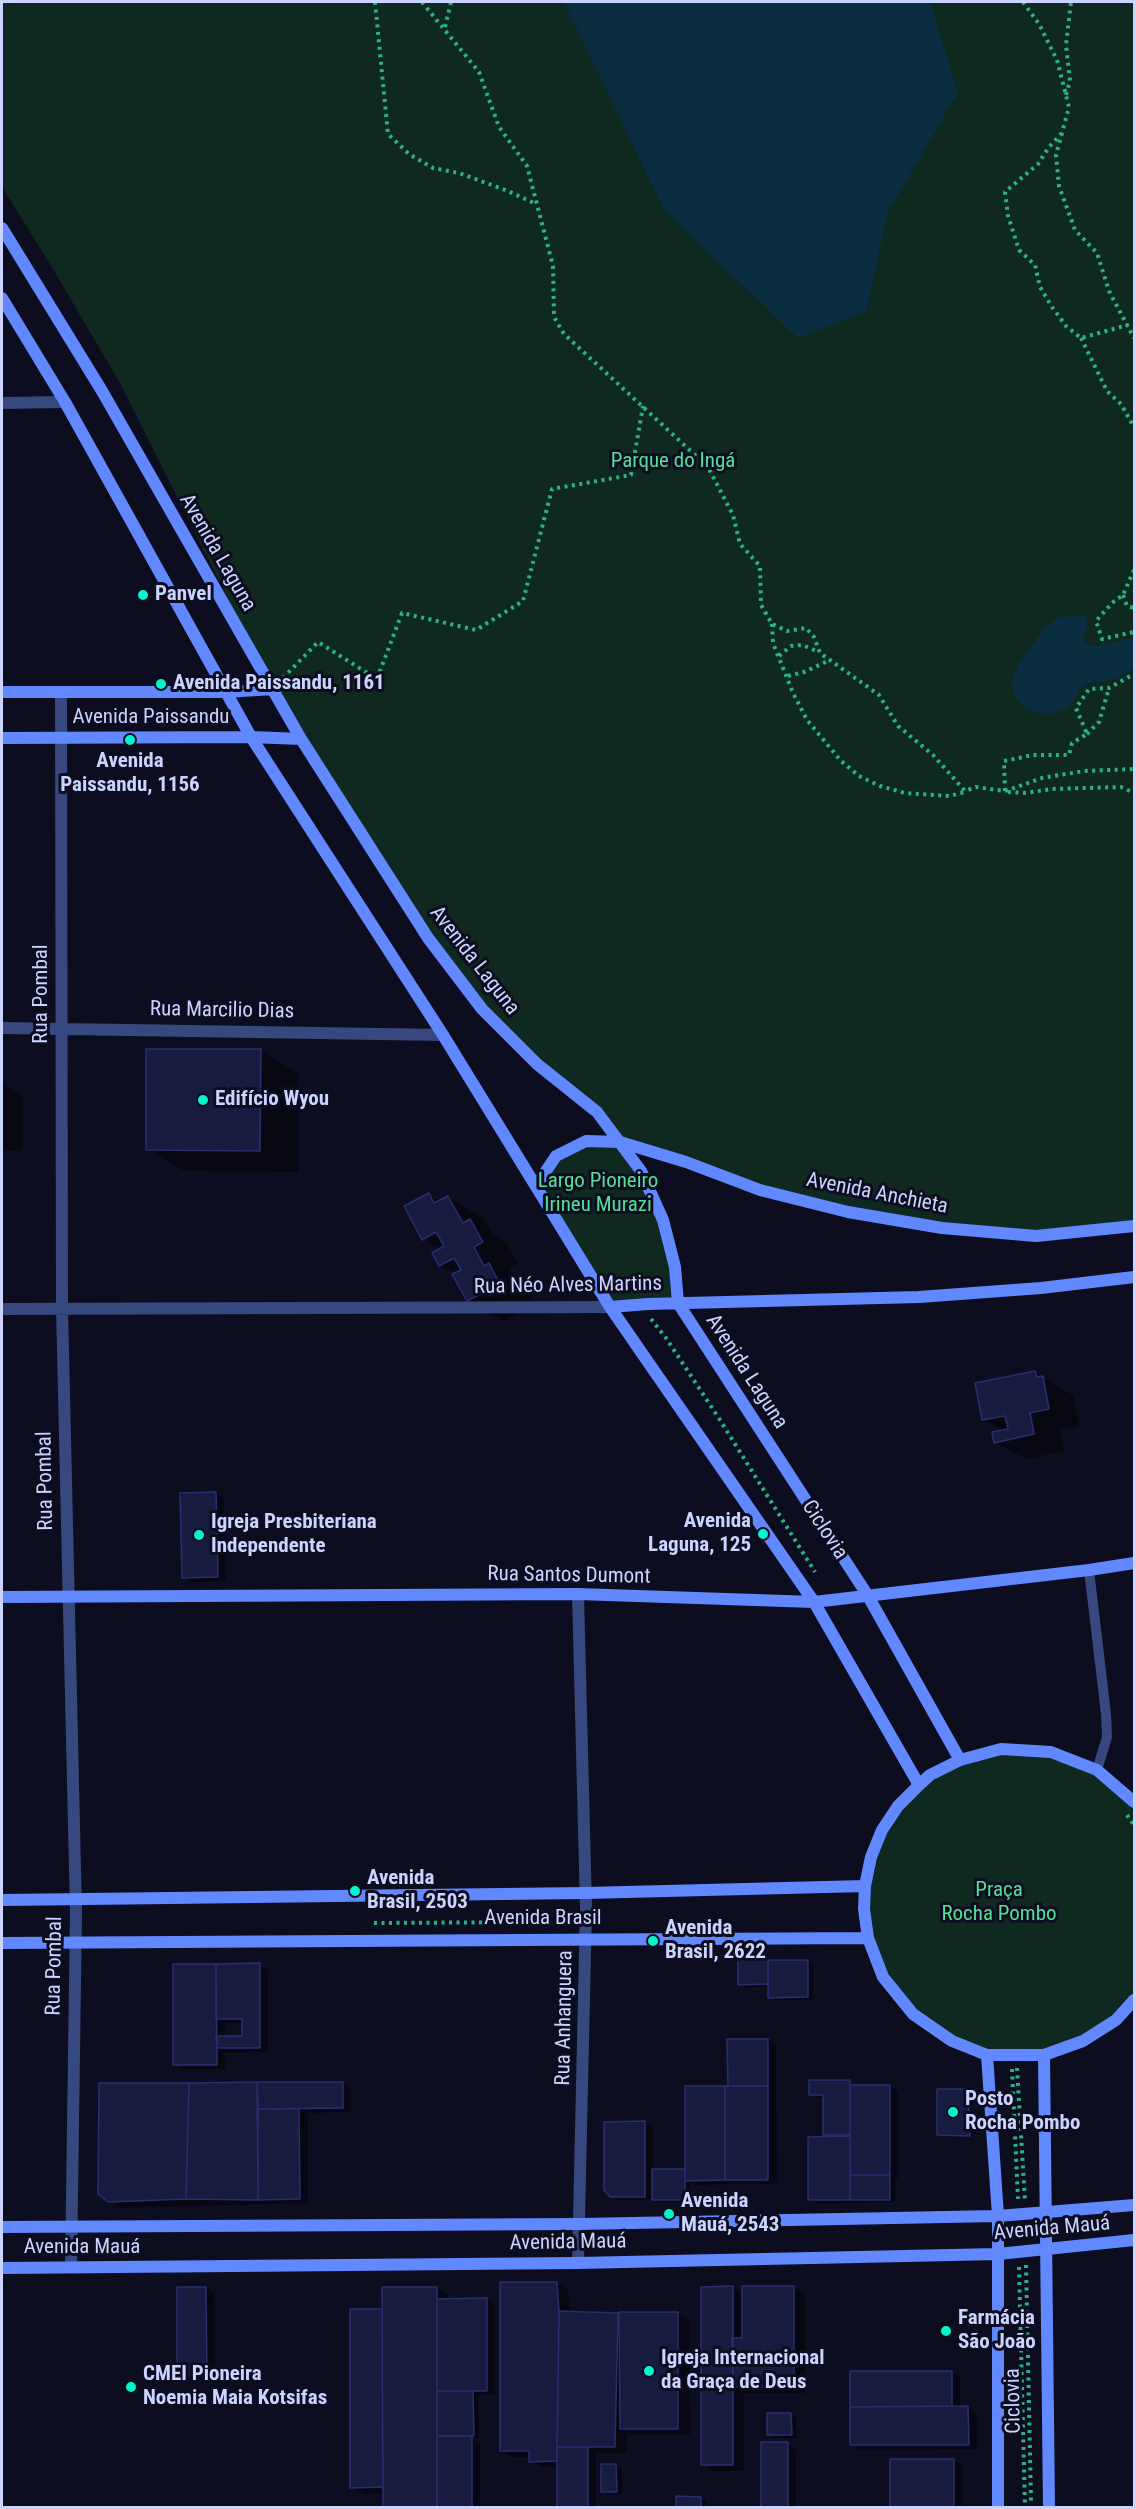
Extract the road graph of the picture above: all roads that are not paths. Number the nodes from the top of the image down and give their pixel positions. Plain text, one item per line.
1 (2, 228) edge
2 (2, 297) edge
3 (65, 402) junction
4 (2, 403) edge
5 (273, 690) junction
6 (2, 692) edge
7 (226, 692) junction
8 (61, 693) junction
9 (251, 737) junction
10 (2, 738) edge
11 (60, 738) junction
12 (301, 739) junction
13 (2, 1028) edge
14 (62, 1028) junction
15 (442, 1035) junction
16 (620, 1142) junction
17 (536, 1186) junction
18 (1134, 1226) edge
19 (1134, 1277) edge
20 (678, 1303) junction
21 (610, 1307) junction
22 (62, 1308) junction
23 (2, 1309) edge
24 (1134, 1563) edge
25 (1089, 1570) junction
26 (578, 1594) junction
27 (69, 1596) junction
28 (868, 1596) junction
29 (2, 1597) edge
30 (814, 1602) junction
31 (960, 1760) junction
32 (1097, 1770) junction
33 (919, 1785) junction
34 (1134, 1802) edge
35 (865, 1886) junction
36 (586, 1893) junction
37 (75, 1899) junction
38 (2, 1900) edge
39 (586, 1938) junction
40 (868, 1938) junction
41 (75, 1942) junction
42 (2, 1943) edge
43 (1134, 2000) edge
44 (987, 2055) junction
45 (1044, 2055) junction
46 (1134, 2205) edge
47 (1047, 2213) junction
48 (998, 2216) junction
49 (580, 2224) junction
50 (73, 2226) junction
51 (2, 2227) edge
52 (1134, 2240) edge
53 (1047, 2250) junction
54 (998, 2254) junction
55 (578, 2263) junction
56 (70, 2267) junction
57 (2, 2268) edge
58 (998, 2508) edge
59 (1049, 2508) edge

1 - 5 main road, Avenida Laguna
2 - 3 main road
3 - 4 street
3 - 7 main road
5 - 7 main road, Avenida Paissandu
5 - 12 main road, Avenida Laguna
6 - 8 main road, Avenida Paissandu
7 - 8 main road, Avenida Paissandu
7 - 9 main road
8 - 11 street, Rua Pombal
9 - 11 main road, Avenida Paissandu
9 - 12 main road, Avenida Paissandu
9 - 15 main road
10 - 11 main road, Avenida Paissandu
11 - 14 street, Rua Pombal
12 - 16 main road, Avenida Laguna
13 - 14 street, Rua Marcilio Dias
14 - 15 street, Rua Marcilio Dias
14 - 22 street, Rua Pombal
15 - 17 main road
16 - 17 main road, Avenida Anchieta
16 - 18 main road, Avenida Anchieta
16 - 20 main road, Avenida Laguna
17 - 21 main road
19 - 20 main road, Rua Néo Alves Martins
20 - 21 main road, Rua Néo Alves Martins
20 - 28 main road, Avenida Laguna
21 - 22 street, Rua Néo Alves Martins
21 - 30 main road
22 - 23 street, Rua Néo Alves Martins
22 - 27 street, Rua Pombal
24 - 25 main road, Rua Santos Dumont
25 - 28 main road, Rua Santos Dumont
25 - 32 lane
26 - 27 main road, Rua Santos Dumont
26 - 30 main road, Rua Santos Dumont
26 - 36 street, Rua Anhanguera
27 - 29 main road, Rua Santos Dumont
27 - 37 street, Rua Pombal
28 - 30 main road, Rua Santos Dumont
28 - 31 main road, Avenida Laguna
30 - 33 main road
31 - 32 main road
31 - 33 main road
32 - 34 main road
33 - 35 main road
35 - 36 main road, Avenida Brasil
35 - 40 main road
36 - 37 main road, Avenida Brasil
36 - 39 street, Rua Anhanguera
37 - 38 main road, Avenida Brasil
37 - 41 street, Rua Pombal
39 - 40 main road, Avenida Brasil
39 - 41 main road, Avenida Brasil
39 - 49 street, Rua Anhanguera
40 - 44 main road
41 - 42 main road, Avenida Brasil
41 - 50 street, Rua Pombal
43 - 45 main road
44 - 45 main road
44 - 48 main road
45 - 47 main road
46 - 47 main road, Avenida Mauá
47 - 48 main road, Avenida Mauá
47 - 53 main road
48 - 49 main road, Avenida Mauá
48 - 54 main road
49 - 50 main road, Avenida Mauá
49 - 55 street, Rua Anhanguera
50 - 51 main road, Avenida Mauá
50 - 56 street, Rua Pombal
52 - 53 main road, Avenida Mauá
53 - 54 main road, Avenida Mauá
53 - 59 main road
54 - 55 main road, Avenida Mauá
54 - 58 main road
55 - 56 main road, Avenida Mauá
56 - 57 main road, Avenida Mauá

